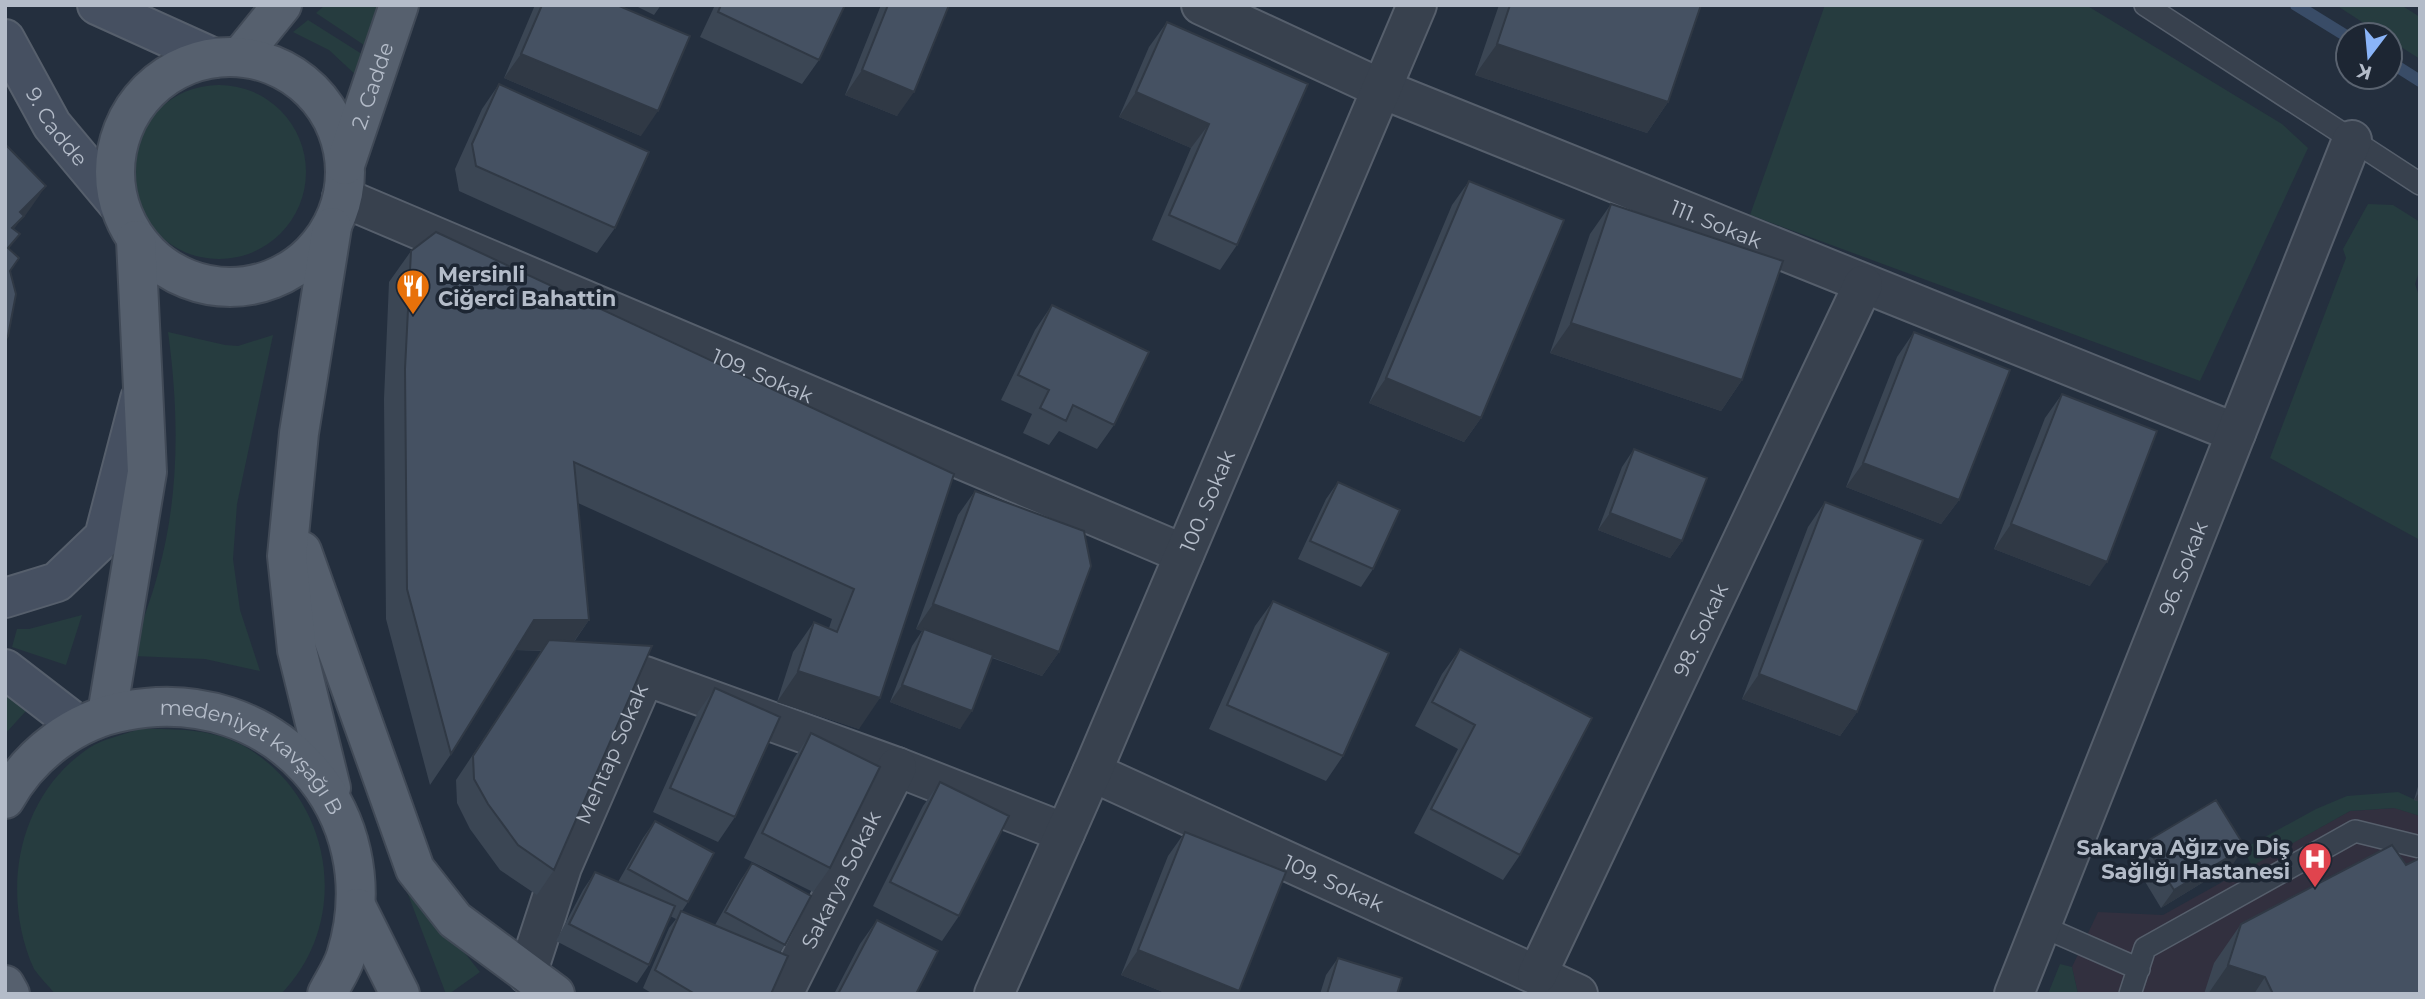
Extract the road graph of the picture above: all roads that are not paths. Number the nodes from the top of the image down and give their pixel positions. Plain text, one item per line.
1 (97, 5) edge
2 (282, 5) edge
3 (399, 5) edge
4 (1201, 5) edge
5 (1417, 5) edge
6 (2145, 5) edge
7 (5, 39) edge
8 (227, 57) junction
9 (1382, 89) junction
10 (2352, 140) junction
11 (2420, 184) edge
12 (340, 196) junction
13 (118, 204) junction
14 (136, 240) junction
15 (1863, 285) junction
16 (142, 390) junction
17 (2236, 433) junction
18 (291, 518) junction
19 (1184, 554) junction
20 (5, 598) edge
21 (5, 669) edge
22 (93, 720) junction
23 (897, 767) junction
24 (1092, 772) junction
25 (5, 799) edge
26 (335, 804) junction
27 (1065, 833) junction
28 (2420, 847) edge
29 (357, 908) junction
30 (2041, 926) junction
31 (2138, 969) junction
32 (1537, 975) junction
33 (541, 984) edge
34 (5, 985) edge
35 (10, 994) edge
36 (327, 994) edge
37 (400, 994) edge
38 (783, 994) edge
39 (994, 994) edge
40 (1578, 994) edge
41 (2014, 994) edge
42 (2130, 994) edge

1 - 8 main road
2 - 8 main road
3 - 12 main road, 2. Cadde
4 - 9 street, 111. Sokak
5 - 9 street, 100. Sokak
6 - 10 lane
7 - 13 main road, 9. Cadde
8 - 12 main road
8 - 13 main road
9 - 15 street, 111. Sokak
9 - 19 street, 100. Sokak
10 - 11 lane
10 - 17 street, 96. Sokak
12 - 14 main road
12 - 18 main road
12 - 19 street, 109. Sokak
13 - 14 main road
14 - 16 main road
15 - 17 street, 111. Sokak
15 - 32 street, 98. Sokak
16 - 20 main road
16 - 22 main road
17 - 30 street, 96. Sokak
18 - 26 main road
18 - 33 main road
19 - 24 street, 100. Sokak
21 - 22 main road
22 - 25 main road, medeniyet kavşağı B
22 - 26 main road, medeniyet kavşağı B
23 - 27 street, Mehtap Sokak
23 - 33 street, Mehtap Sokak
23 - 38 street, Sakarya Sokak
24 - 27 street, 100. Sokak
24 - 32 street, 109. Sokak
26 - 29 main road, medeniyet kavşağı B
27 - 39 street, 100. Sokak
28 - 31 lane
29 - 36 main road, medeniyet kavşağı B
29 - 37 main road
30 - 31 lane
30 - 41 street, 96. Sokak
31 - 42 lane
32 - 40 street, 109. Sokak
34 - 35 main road

